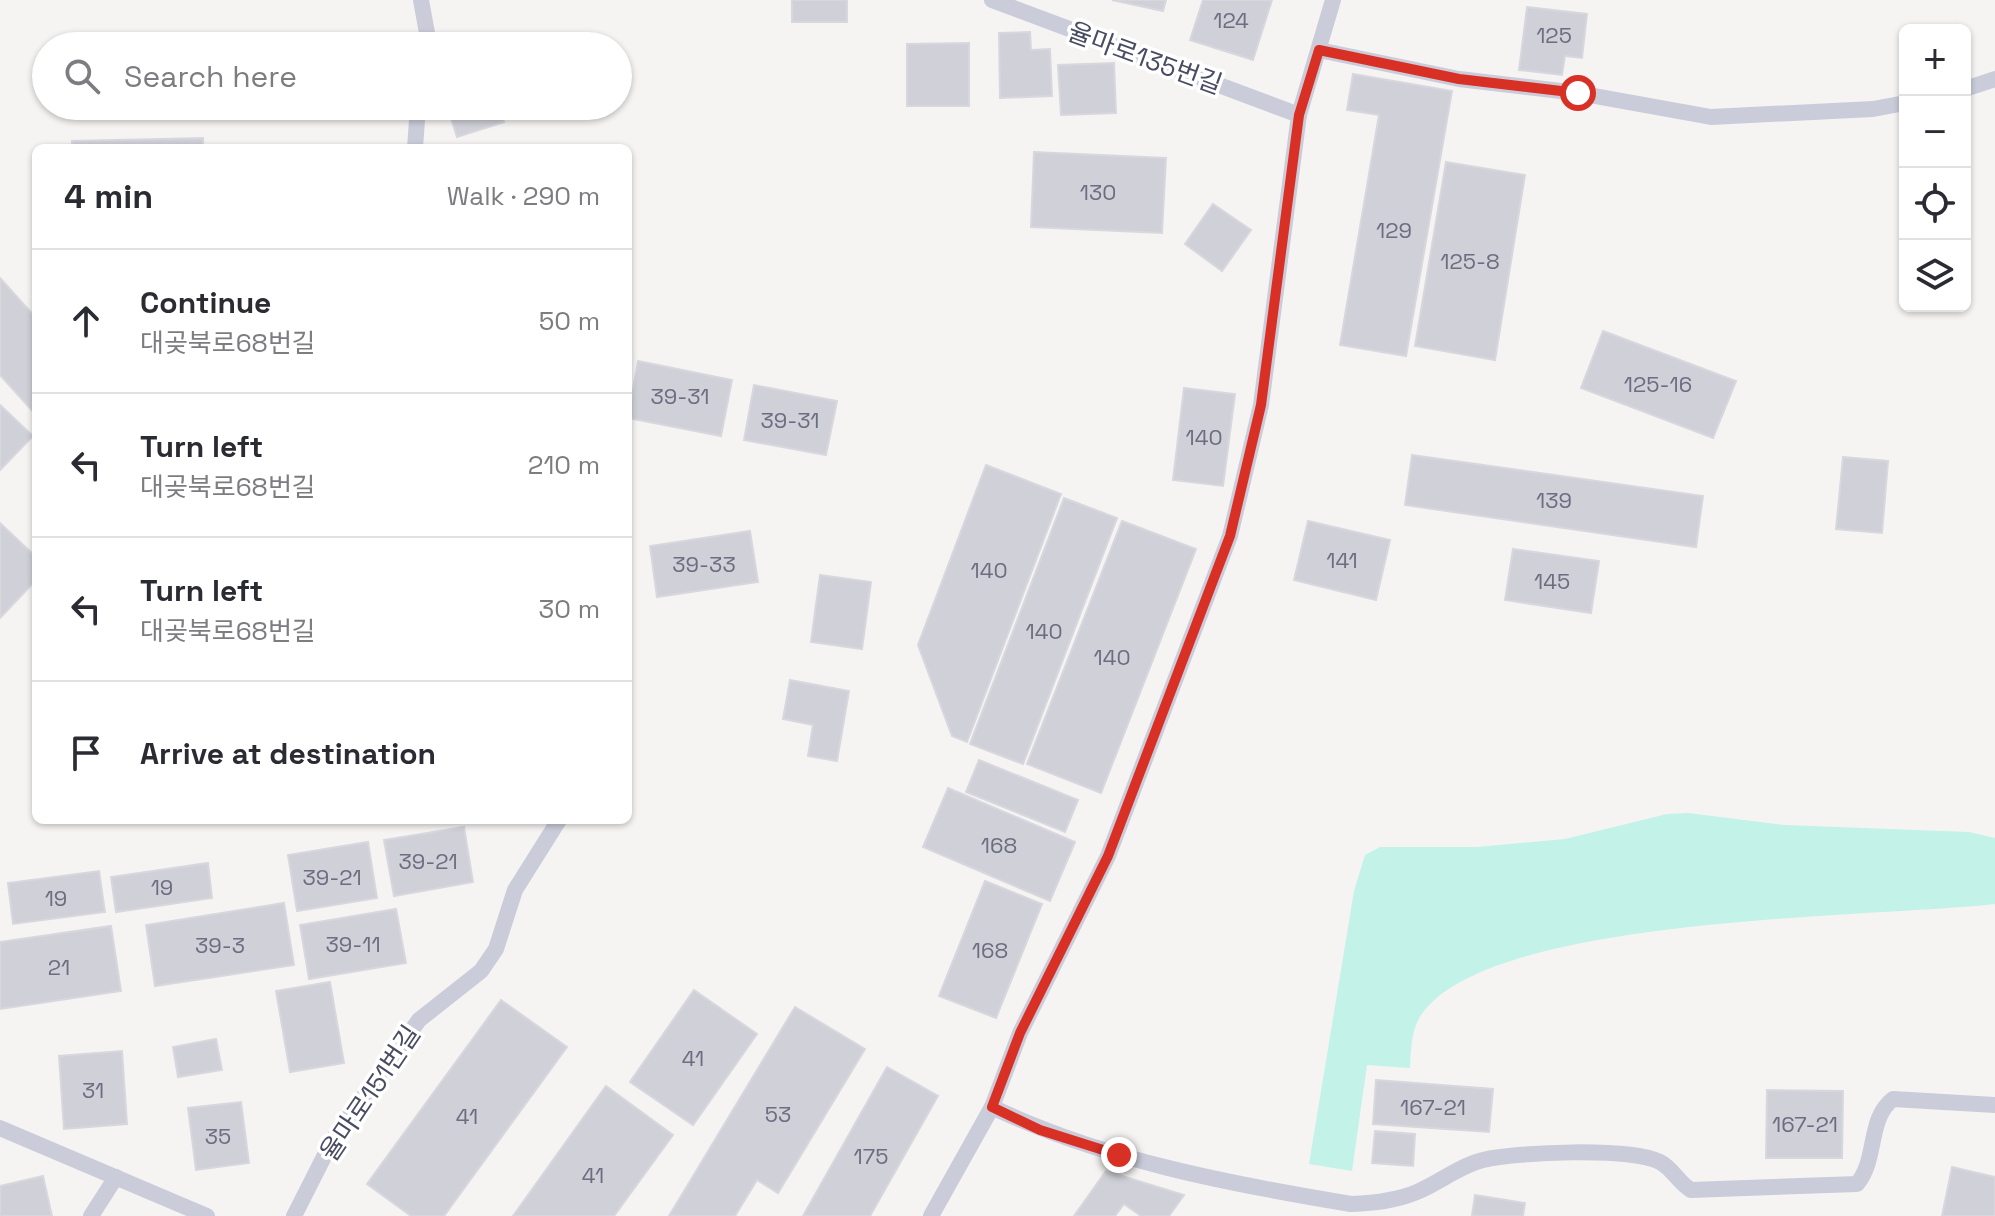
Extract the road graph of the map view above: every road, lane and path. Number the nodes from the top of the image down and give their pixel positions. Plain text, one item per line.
1 (421, 0) edge
2 (992, 0) edge
3 (1333, 0) edge
4 (427, 32) edge
5 (1319, 50) junction
6 (1995, 79) edge
7 (1971, 87) edge
8 (1899, 104) edge
9 (1299, 115) junction
10 (417, 120) edge
11 (415, 144) edge
12 (556, 824) edge
13 (1995, 1105) edge
14 (992, 1107) junction
15 (0, 1128) edge
16 (116, 1177) junction
17 (91, 1216) edge
18 (207, 1216) edge
19 (294, 1216) edge
20 (931, 1216) edge

1 - 4 lane
2 - 9 lane, 율마로135번길
3 - 5 lane
5 - 8 lane
5 - 9 lane
6 - 7 lane
9 - 14 lane
10 - 11 lane
12 - 19 lane, 율마로151번길
13 - 14 lane
14 - 20 lane
15 - 16 lane
16 - 17 lane
16 - 18 lane

